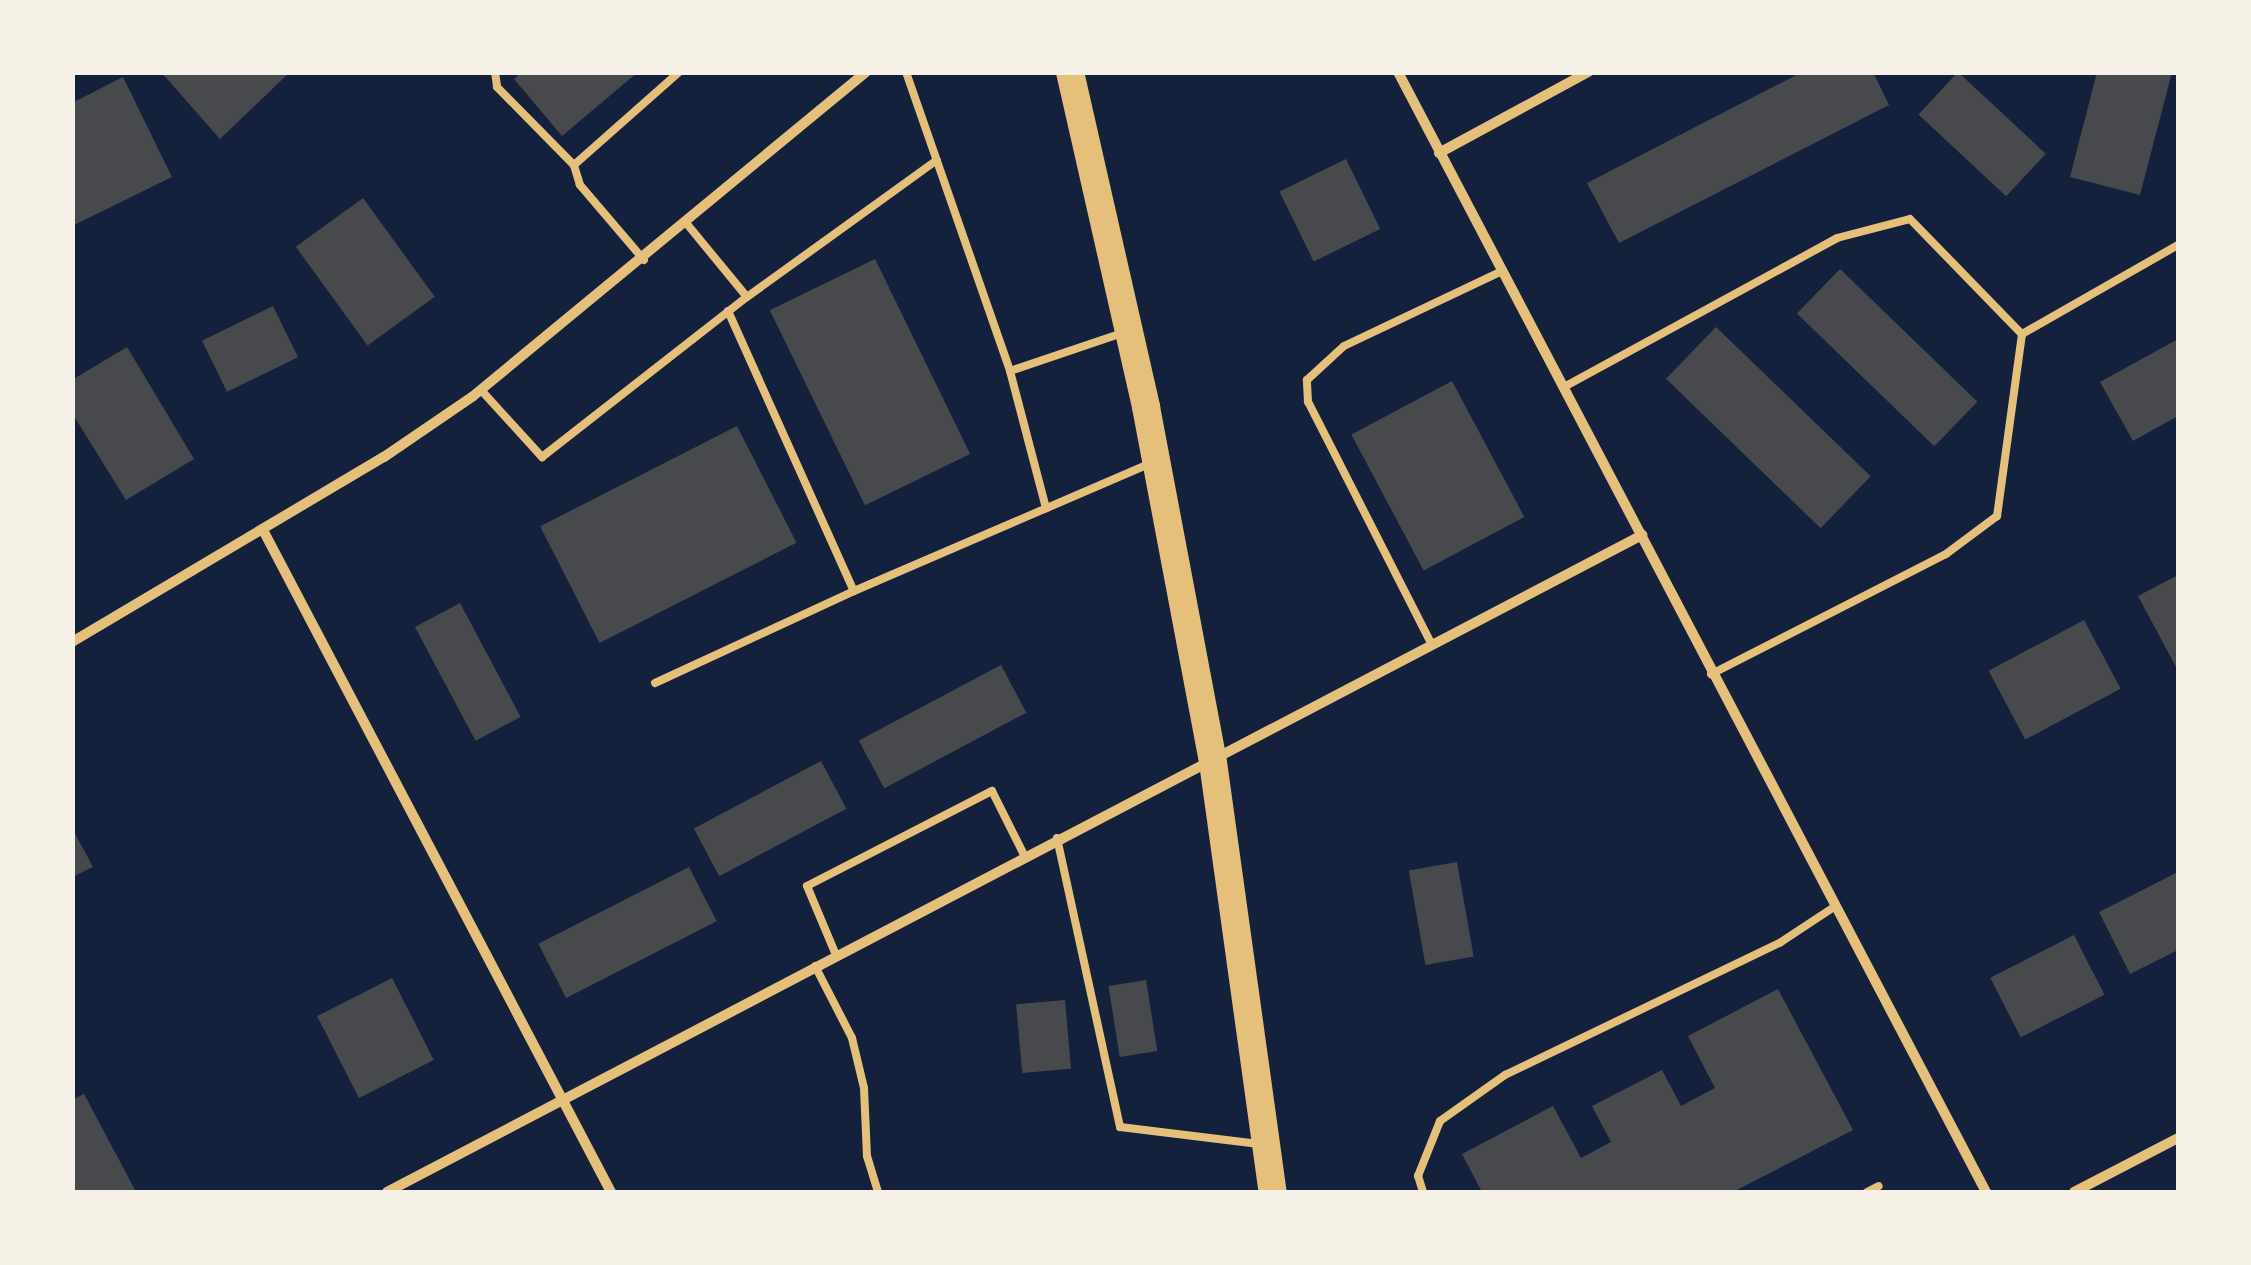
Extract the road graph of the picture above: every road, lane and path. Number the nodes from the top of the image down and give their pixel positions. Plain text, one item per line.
1 (495, 72) edge
2 (679, 72) edge
3 (866, 72) edge
4 (906, 72) edge
5 (1070, 72) edge
6 (1398, 72) edge
7 (1588, 72) edge
8 (1439, 153) junction
9 (937, 160) junction
10 (574, 165) junction
11 (687, 224) junction
12 (2178, 245) edge
13 (644, 260) junction
14 (1500, 272) junction
15 (747, 297) junction
16 (728, 311) junction
17 (1130, 331) junction
18 (2022, 334) junction
19 (1010, 370) junction
20 (1564, 387) junction
21 (481, 390) junction
22 (1156, 461) junction
23 (1046, 508) junction
24 (263, 530) junction
25 (1642, 534) junction
26 (854, 591) junction
27 (72, 642) edge
28 (1431, 643) junction
29 (1711, 674) junction
30 (654, 683) dead end
31 (1212, 755) junction
32 (1057, 838) junction
33 (1024, 856) junction
34 (1834, 907) junction
35 (836, 955) junction
36 (816, 966) junction
37 (564, 1100) junction
38 (2178, 1138) edge
39 (1267, 1145) junction
40 (1879, 1186) dead end
41 (387, 1192) edge
42 (611, 1192) edge
43 (878, 1192) edge
44 (1273, 1192) edge
45 (1423, 1192) edge
46 (1867, 1192) edge
47 (1986, 1192) edge
48 (2074, 1192) edge

1 - 10 lane
2 - 10 lane
3 - 11 street
4 - 9 lane
5 - 17 highway
6 - 8 street
7 - 8 street
8 - 14 street
9 - 15 lane
9 - 19 lane
10 - 13 lane
11 - 13 street
11 - 15 lane
12 - 18 lane
13 - 21 street
14 - 20 street
14 - 28 lane
15 - 16 lane
16 - 21 lane
16 - 26 lane
17 - 19 lane
17 - 22 highway
18 - 20 lane
18 - 29 lane
19 - 23 lane
20 - 25 street
21 - 24 street
22 - 23 lane
22 - 31 highway
23 - 26 lane
24 - 27 street
24 - 37 street
25 - 28 street
25 - 29 street
26 - 30 lane
28 - 31 street
29 - 34 street
31 - 32 street
31 - 39 highway
32 - 33 street
32 - 39 lane
33 - 35 street
33 - 35 lane
34 - 45 lane
34 - 47 street
35 - 36 street
36 - 37 street
36 - 43 lane
37 - 41 street
37 - 42 street
38 - 48 street
39 - 44 highway
40 - 46 lane

